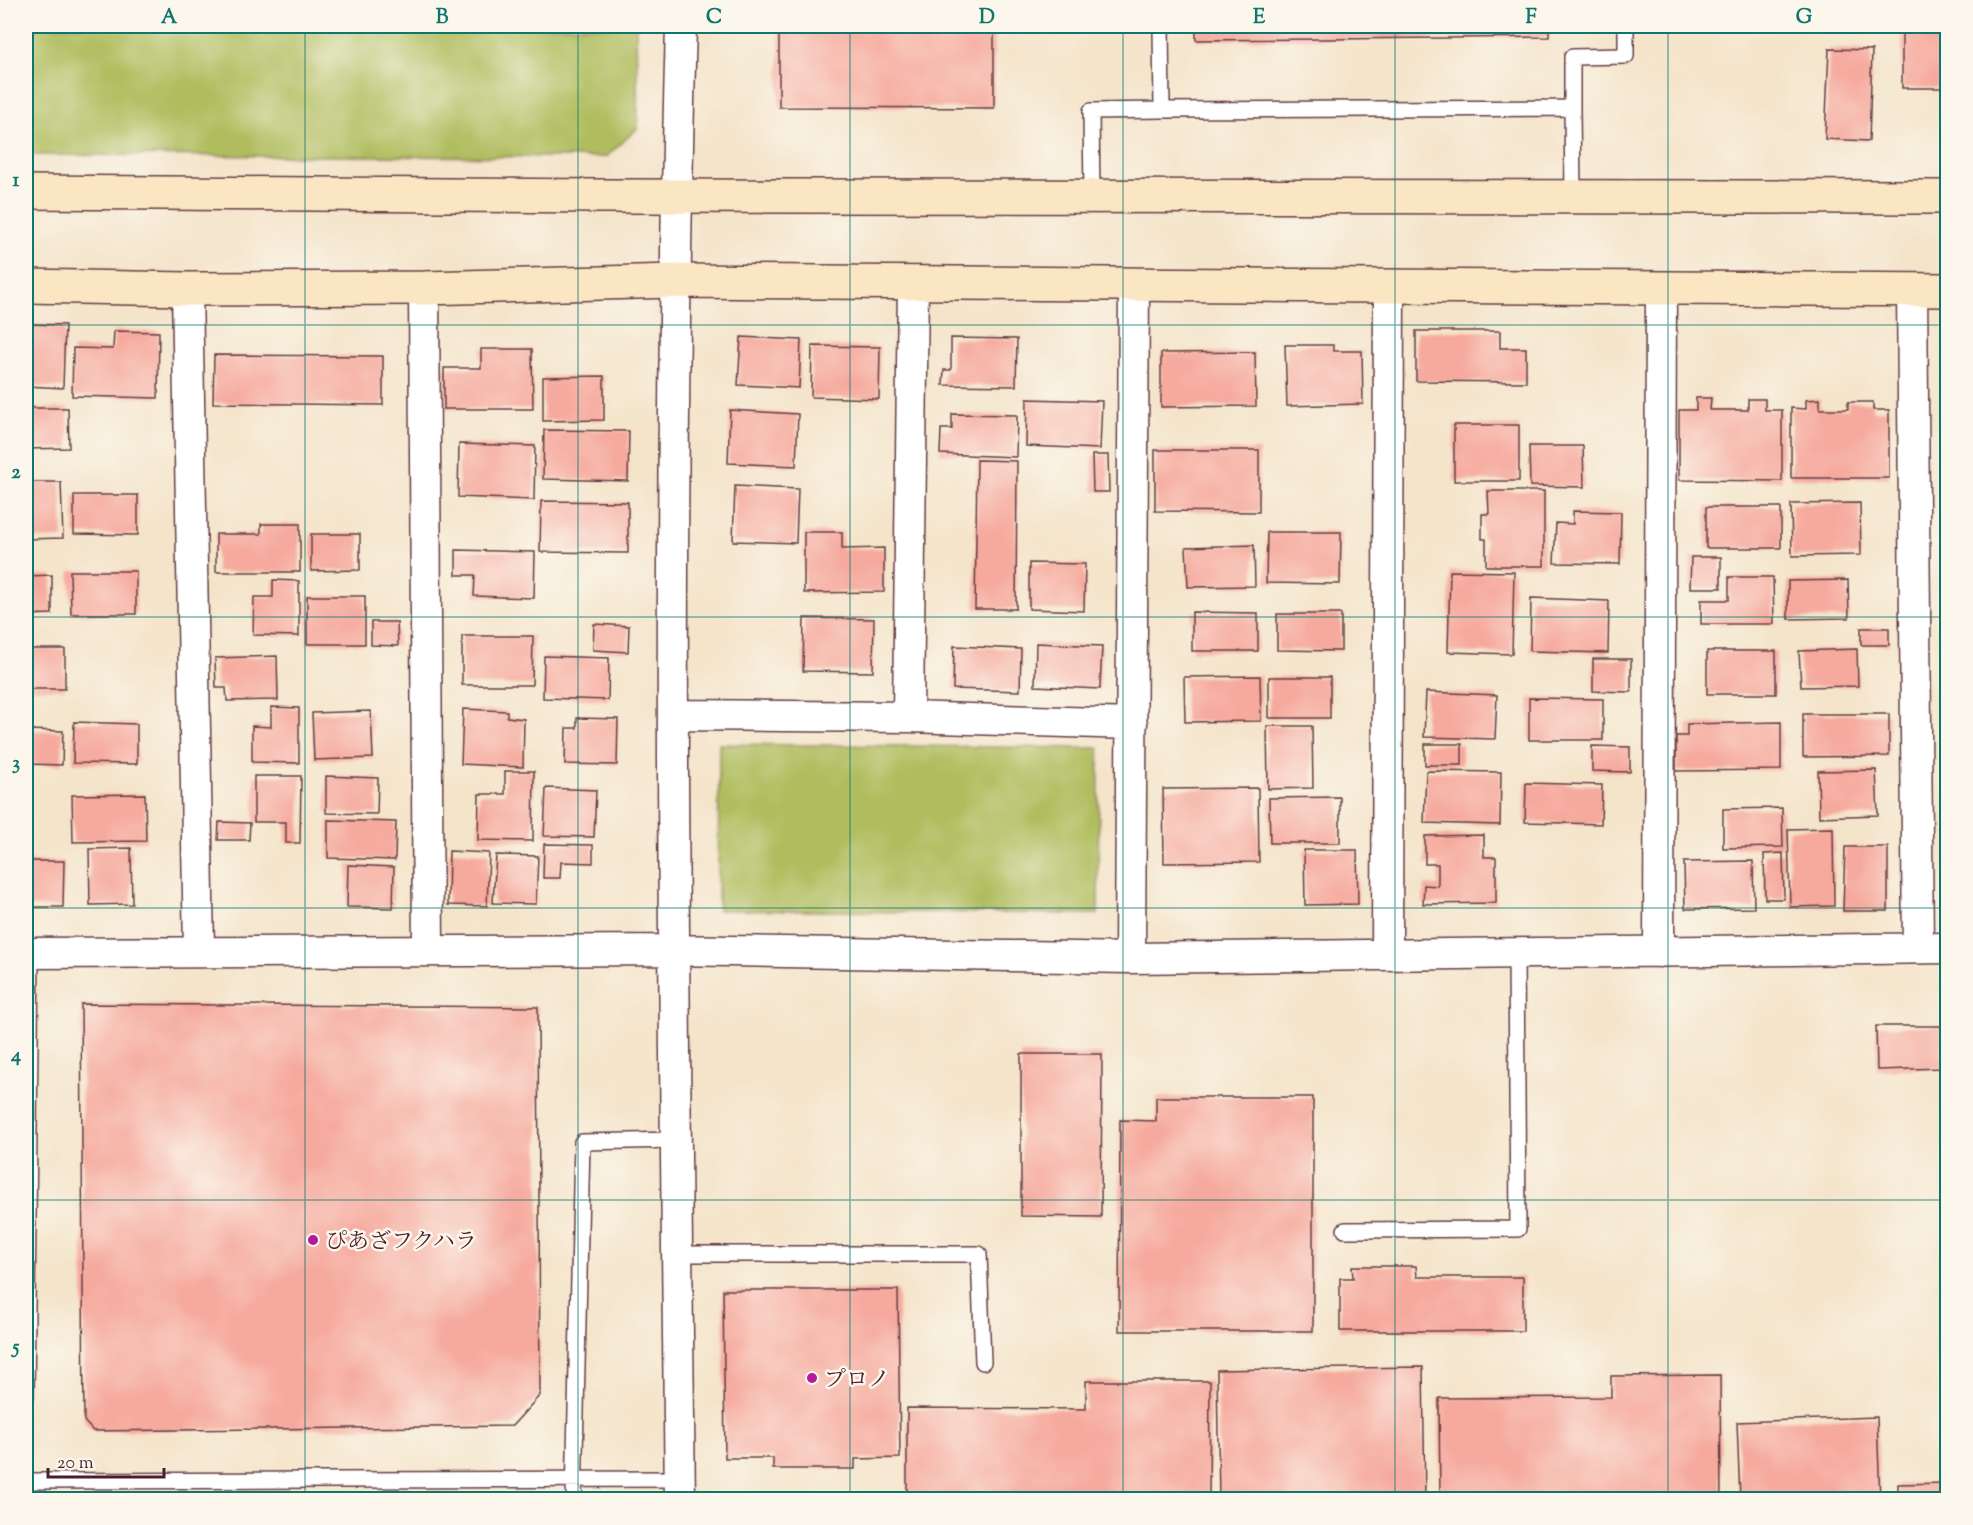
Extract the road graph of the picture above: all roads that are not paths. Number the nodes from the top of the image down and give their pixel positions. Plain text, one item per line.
1 (681, 26) edge
2 (1161, 26) edge
3 (1626, 26) edge
4 (1572, 108) junction
5 (1162, 110) junction
6 (26, 192) edge
7 (676, 195) junction
8 (1092, 196) junction
9 (1573, 197) junction
10 (1947, 197) edge
11 (674, 281) junction
12 (913, 282) junction
13 (1134, 284) junction
14 (1389, 285) junction
15 (26, 286) edge
16 (424, 288) junction
17 (1661, 288) junction
18 (188, 289) junction
19 (1912, 289) junction
20 (1947, 290) edge
21 (674, 715) junction
22 (908, 717) junction
23 (1131, 724) junction
24 (1918, 948) junction
25 (1947, 948) edge
26 (674, 950) junction
27 (199, 951) junction
28 (428, 951) junction
29 (1659, 952) junction
30 (28, 953) edge
31 (1516, 953) junction
32 (1387, 955) junction
33 (1130, 958) junction
34 (676, 1140) junction
35 (1346, 1230) dead end
36 (677, 1254) junction
37 (983, 1362) dead end
38 (26, 1397) edge
39 (575, 1479) junction
40 (26, 1481) edge
41 (680, 1489) edge
42 (574, 1500) edge

1 - 7 street
2 - 5 lane
3 - 4 lane
4 - 5 lane
4 - 9 lane
5 - 8 lane
6 - 7 street
7 - 8 street
7 - 11 street
8 - 9 street
9 - 10 street
11 - 12 street
11 - 16 street
11 - 21 street
12 - 13 street
12 - 22 street
13 - 14 street
13 - 23 street
14 - 17 street
14 - 32 street
15 - 18 street
16 - 18 street
16 - 28 street
17 - 19 street
17 - 29 street
18 - 27 street
19 - 20 street
19 - 24 street
21 - 22 street
21 - 26 street
22 - 23 street
23 - 33 street
24 - 25 street
24 - 29 street
26 - 28 street
26 - 33 street
26 - 34 street
27 - 28 street
27 - 30 street
29 - 31 street
30 - 38 lane
31 - 32 street
31 - 35 lane
32 - 33 street
34 - 36 street
34 - 39 lane
36 - 37 lane
36 - 41 street
39 - 40 lane
39 - 41 lane
39 - 42 lane

